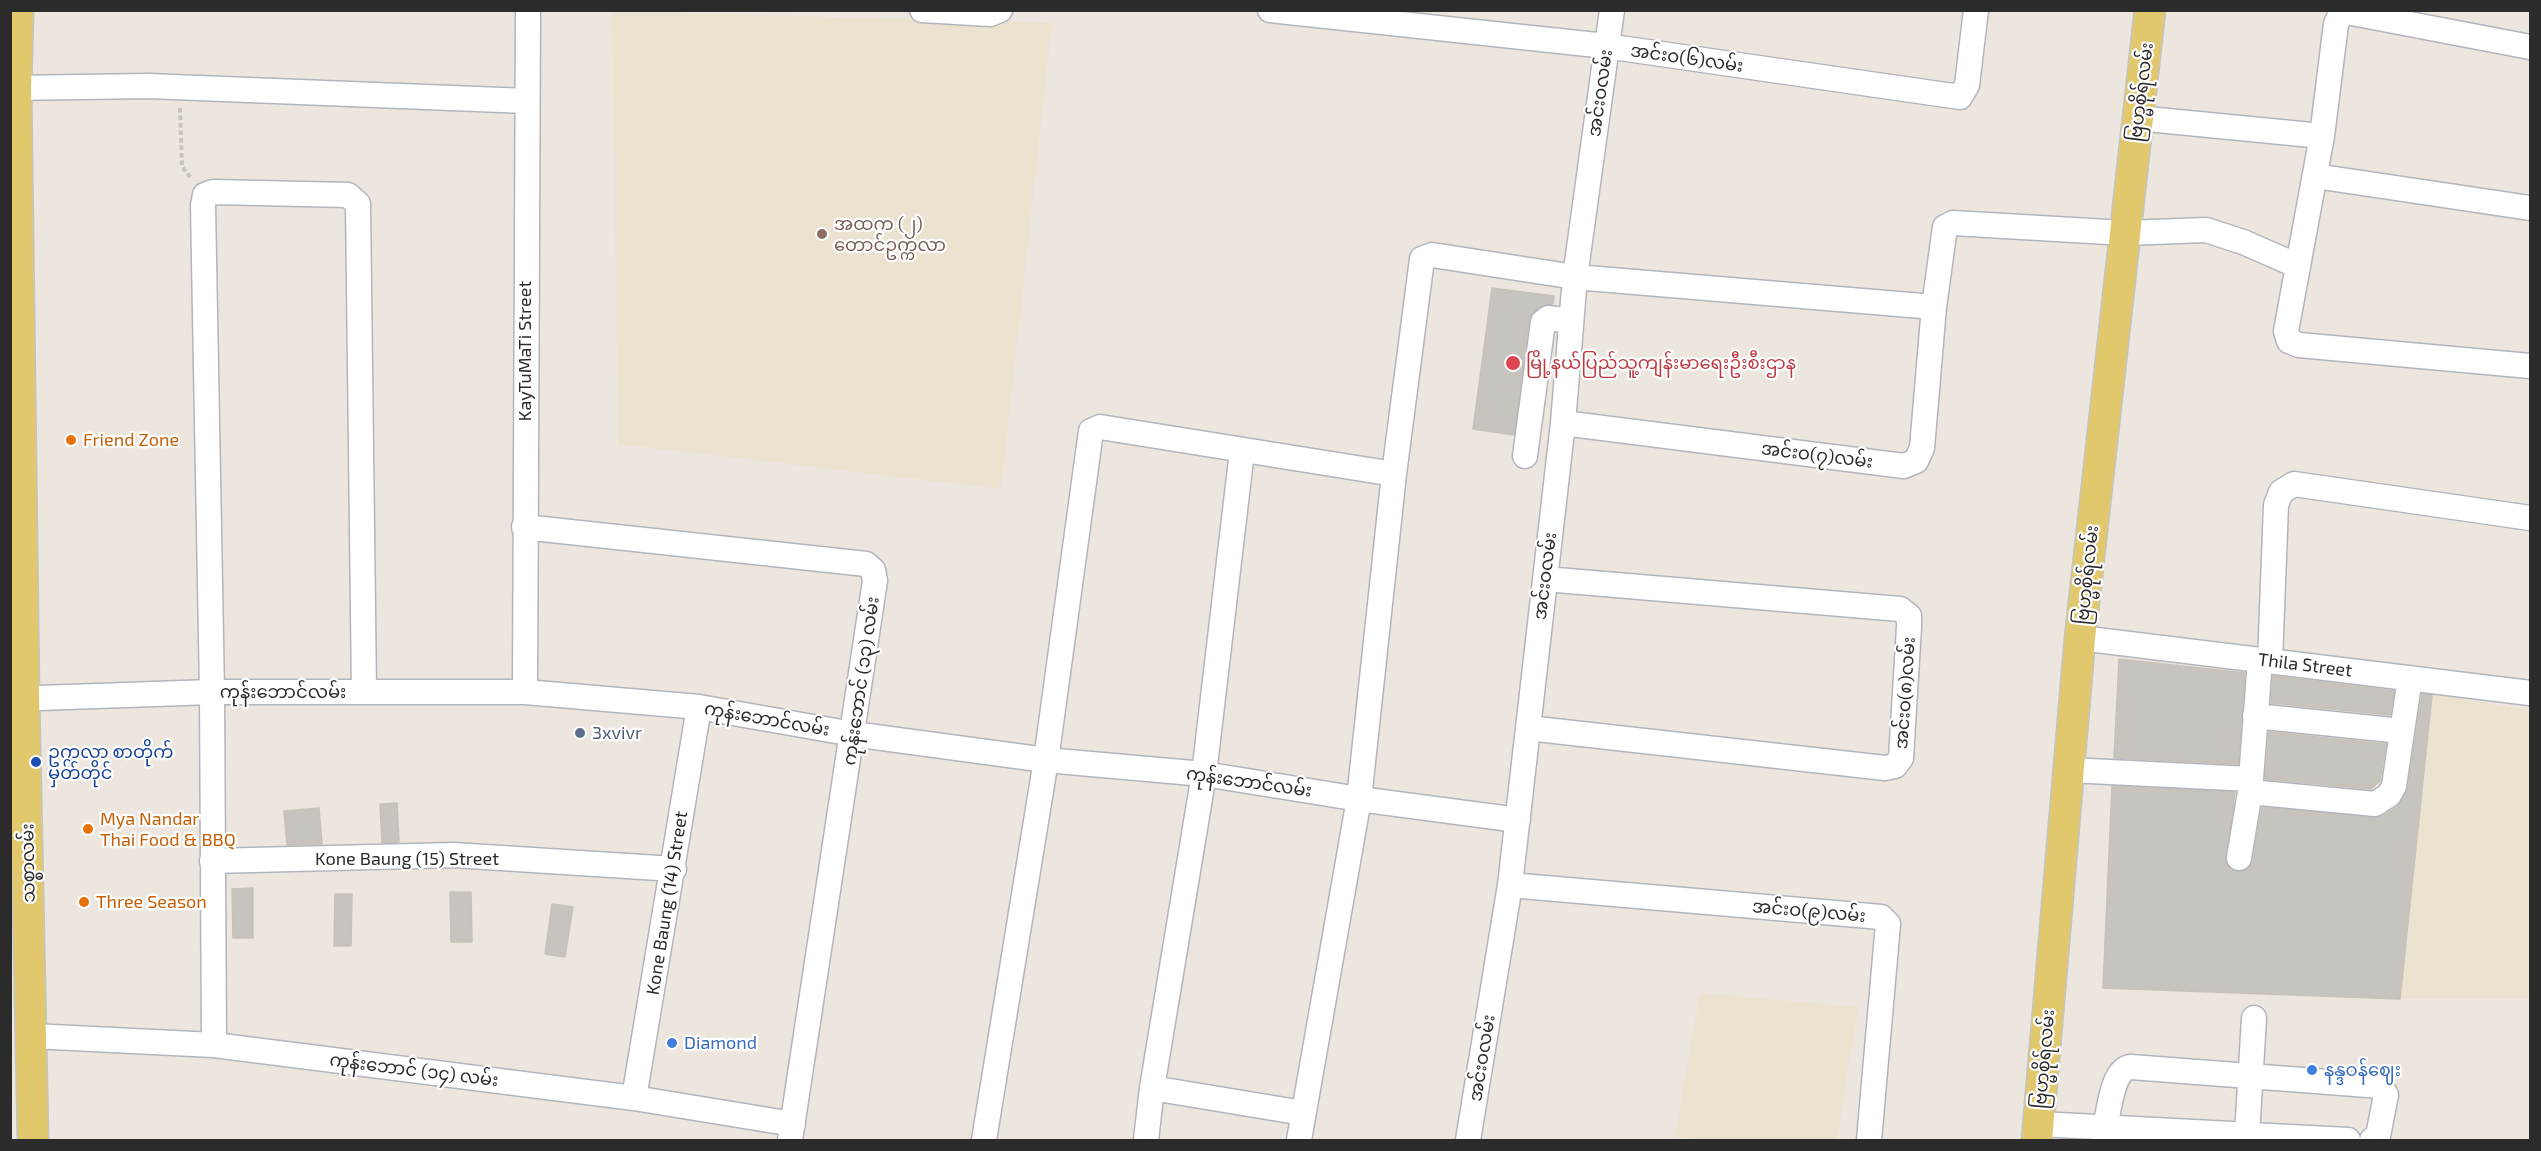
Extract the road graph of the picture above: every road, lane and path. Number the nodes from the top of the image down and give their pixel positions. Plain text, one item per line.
1 (18, 10) edge
2 (528, 10) edge
3 (922, 10) edge
4 (1000, 10) edge
5 (1269, 10) edge
6 (1612, 10) edge
7 (1976, 10) edge
8 (2150, 10) edge
9 (1606, 46) junction
10 (2530, 47) edge
11 (13, 88) edge
12 (527, 101) junction
13 (179, 107) dead end
14 (2137, 118) junction
15 (2322, 136) junction
16 (2315, 176) junction
17 (205, 195) junction
18 (2530, 208) edge
19 (2125, 233) junction
20 (2298, 266) junction
21 (1575, 277) junction
22 (1934, 307) junction
23 (1571, 321) junction
24 (2530, 366) edge
25 (1534, 389) junction
26 (1566, 393) junction
27 (1563, 423) junction
28 (1242, 451) junction
29 (1525, 456) dead end
30 (1394, 474) junction
31 (2530, 518) edge
32 (524, 527) junction
33 (1545, 579) junction
34 (2080, 638) junction
35 (2265, 660) junction
36 (2410, 678) junction
37 (212, 692) junction
38 (364, 692) junction
39 (525, 692) junction
40 (2530, 693) edge
41 (17, 699) edge
42 (699, 707) junction
43 (2255, 716) junction
44 (1528, 728) junction
45 (2402, 731) junction
46 (853, 734) junction
47 (1046, 760) junction
48 (2069, 770) junction
49 (1204, 774) junction
50 (2250, 786) junction
51 (1359, 799) junction
52 (1518, 820) junction
53 (2239, 858) dead end
54 (212, 861) junction
55 (674, 869) junction
56 (1510, 885) junction
57 (2254, 1018) dead end
58 (32, 1036) junction
59 (214, 1045) junction
60 (2251, 1077) junction
61 (1152, 1088) junction
62 (634, 1098) junction
63 (1303, 1113) junction
64 (2105, 1128) junction
65 (792, 1132) edge
66 (2038, 1132) edge
67 (2247, 1135) junction
68 (33, 1140) edge
69 (984, 1140) edge
70 (1146, 1140) edge
71 (1299, 1140) edge
72 (1468, 1140) edge
73 (1869, 1140) edge
74 (2348, 1140) edge
75 (2372, 1140) edge

1 - 11 main road, သစ္စာလမ်း
2 - 12 street, KayTuMaTi Street
3 - 4 street
5 - 9 street, အင်းဝ(၆)လမ်း
6 - 9 street, အင်းဝလမ်း
7 - 9 street, အင်းဝ(၆)လမ်း
8 - 14 main road, ဗြဟ္မစိုရ်လမ်း
9 - 21 street, အင်းဝလမ်း
10 - 15 street
11 - 12 street
11 - 41 main road, သစ္စာလမ်း
12 - 32 street, KayTuMaTi Street
13 - 17 path
14 - 15 street
14 - 19 main road, ဗြဟ္မစိုရ်လမ်း
15 - 16 street
16 - 18 street
16 - 20 street
17 - 37 street
17 - 38 street
19 - 20 street
19 - 22 street, အင်းဝ(၇)လမ်း
19 - 34 main road, ဗြဟ္မစိုရ်လမ်း
20 - 24 street
21 - 22 street
21 - 23 street, အင်းဝလမ်း
21 - 30 street
22 - 27 street, အင်းဝ(၇)လမ်း
23 - 25 street
23 - 26 street, အင်းဝလမ်း
25 - 26 street
25 - 29 street
26 - 27 street, အင်းဝလမ်း
27 - 33 street, အင်းဝလမ်း
28 - 30 street
28 - 47 street
28 - 49 street
30 - 51 street
31 - 35 street
32 - 39 street, KayTuMaTi Street
32 - 46 street, ကုန်းဘောင် (၁၃) လမ်း
33 - 44 street, အင်းဝလမ်း
33 - 44 street, အင်းဝ(၈)လမ်း
34 - 35 street, Thila Street
34 - 48 main road, ဗြဟ္မစိုရ်လမ်း
35 - 36 street, Thila Street
35 - 43 street
36 - 40 street, Thila Street
36 - 45 street
37 - 38 street, ကုန်းဘောင်လမ်း
37 - 41 street, ကုန်းဘောင်လမ်း
37 - 54 street
38 - 39 street, ကုန်းဘောင်လမ်း
39 - 42 street, ကုန်းဘောင်လမ်း
41 - 58 main road, သစ္စာလမ်း
42 - 46 street, ကုန်းဘောင်လမ်း
42 - 55 street, Kone Baung (14) Street
43 - 45 street
43 - 50 street
44 - 52 street, အင်းဝလမ်း
45 - 50 street
46 - 47 street, ကုန်းဘောင်လမ်း
46 - 65 street, ကုန်းဘောင် (၁၃) လမ်း
47 - 49 street, ကုန်းဘောင်လမ်း
47 - 69 street
48 - 50 street
48 - 66 main road, ဗြဟ္မစိုရ်လမ်း
49 - 51 street, ကုန်းဘောင်လမ်း
49 - 61 street
50 - 53 street
51 - 52 street, ကုန်းဘောင်လမ်း
51 - 63 street
52 - 56 street, အင်းဝလမ်း
54 - 55 street, Kone Baung (15) Street
54 - 59 street
55 - 62 street, Kone Baung (14) Street
56 - 72 street, အင်းဝလမ်း
56 - 73 street, အင်းဝ(၉)လမ်း
57 - 60 street
58 - 59 street, ကုန်းဘောင် (၁၄) လမ်း
58 - 68 main road, သစ္စာလမ်း
59 - 62 street, ကုန်းဘောင် (၁၄) လမ်း
60 - 64 street
60 - 67 street
60 - 75 street
61 - 63 street
61 - 70 street
62 - 65 street, ကုန်းဘောင် (၁၄) လမ်း
63 - 71 street
64 - 66 street
64 - 67 street
67 - 74 street

